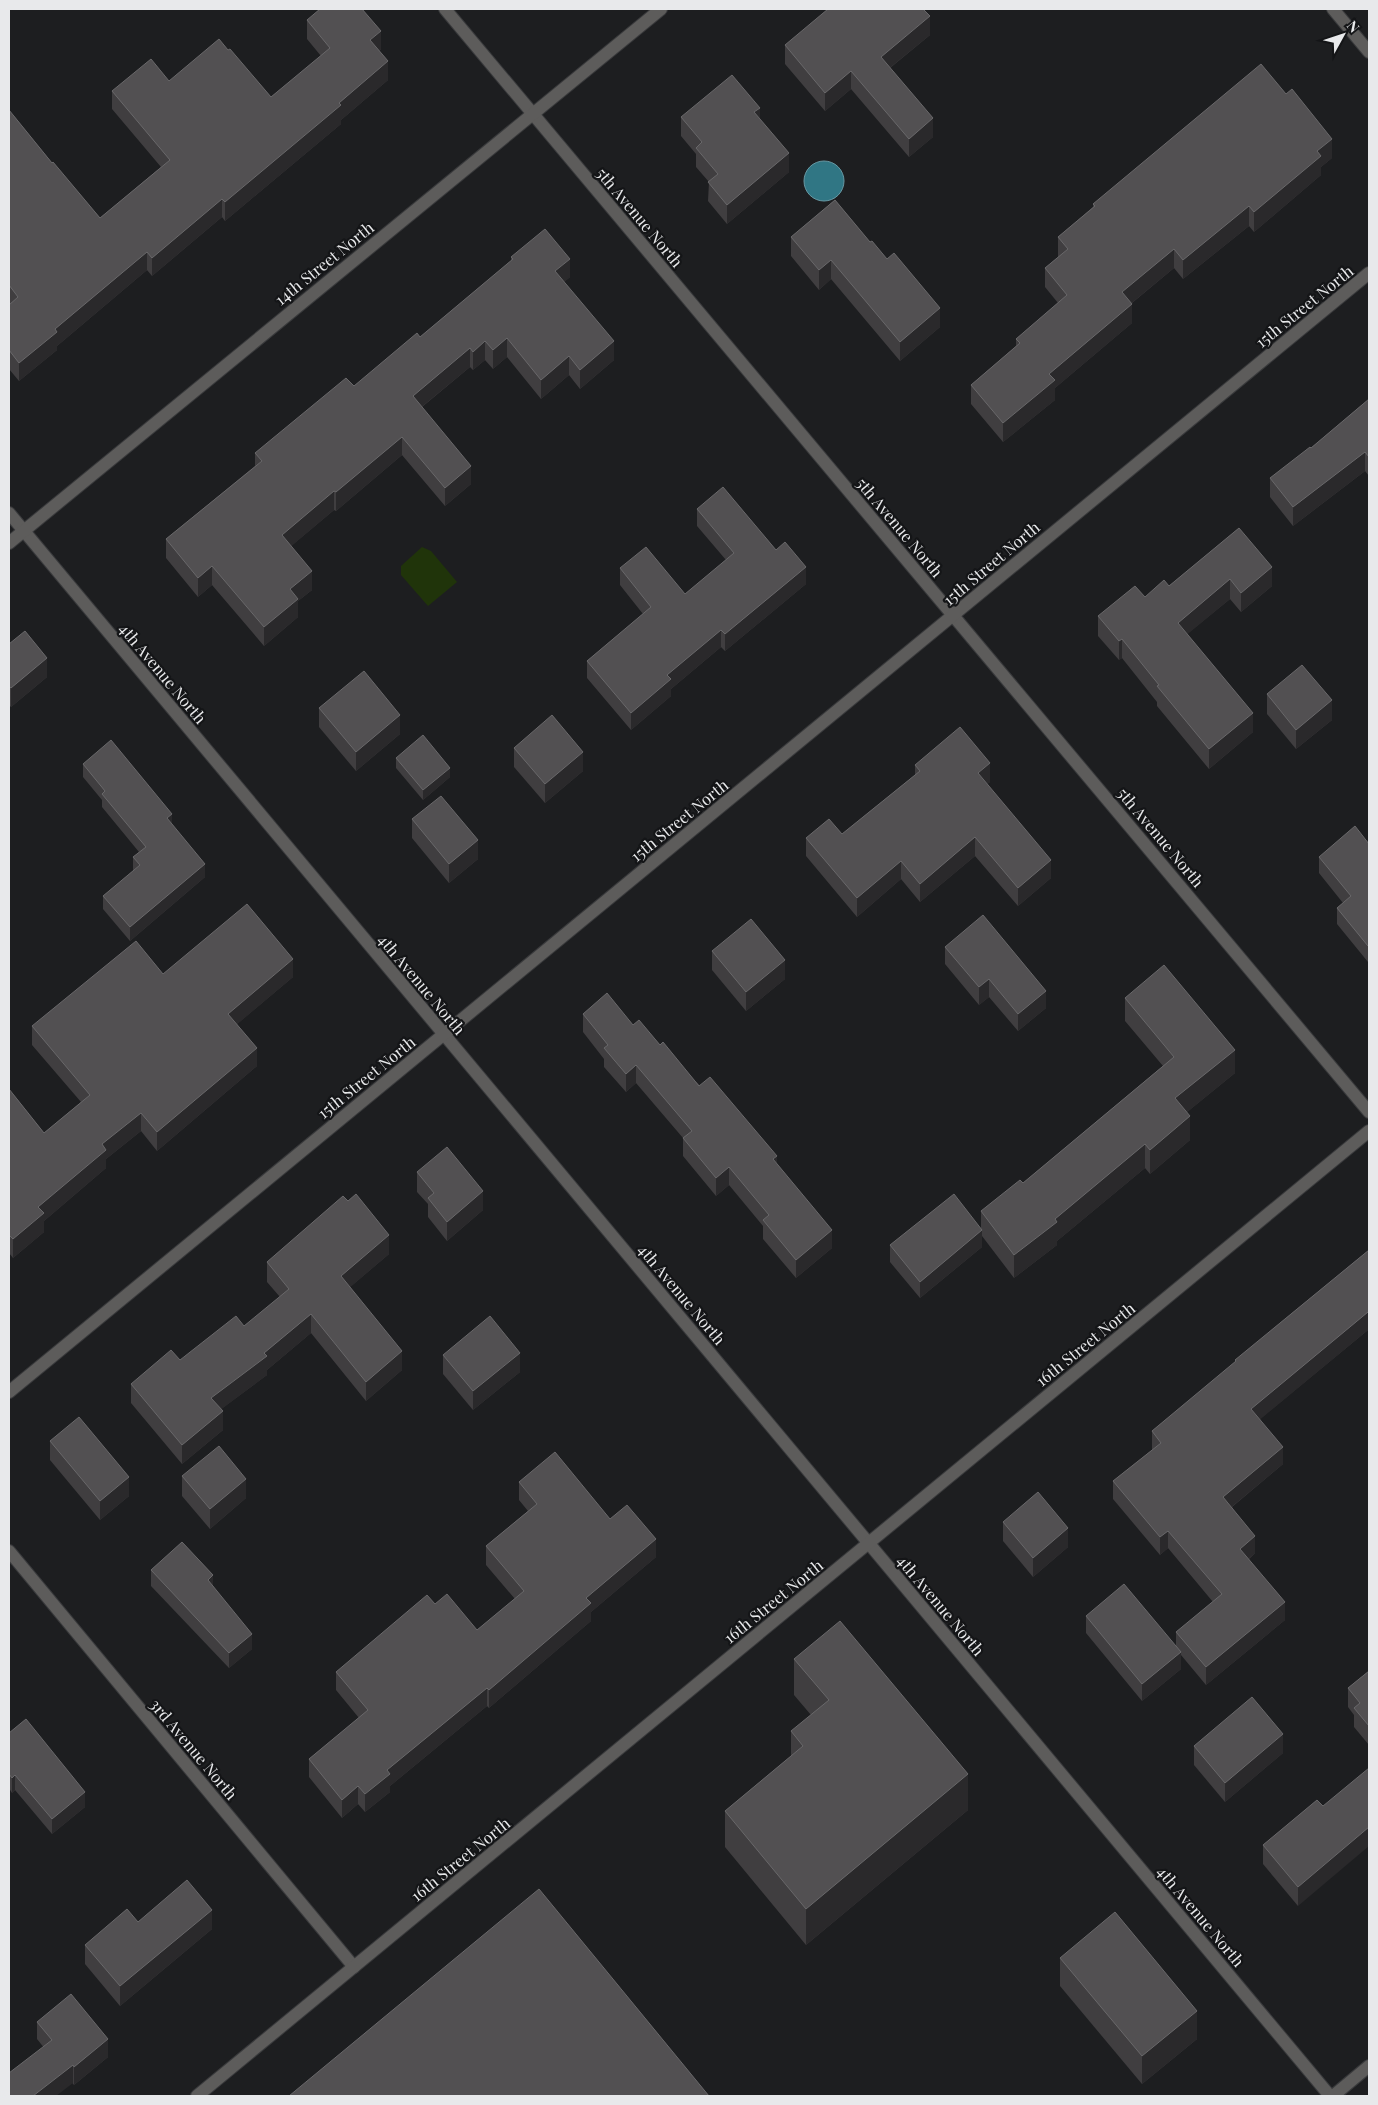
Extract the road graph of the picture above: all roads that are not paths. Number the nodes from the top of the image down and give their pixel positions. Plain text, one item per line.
1 (445, 9) edge
2 (661, 9) edge
3 (1333, 9) edge
4 (1369, 52) edge
5 (533, 113) junction
6 (1369, 273) edge
7 (9, 513) edge
8 (24, 531) junction
9 (9, 543) edge
10 (954, 616) junction
11 (444, 1035) junction
12 (1369, 1112) edge
13 (1369, 1131) edge
14 (9, 1392) edge
15 (869, 1543) junction
16 (9, 1551) edge
17 (354, 1967) junction
18 (1369, 2066) edge
19 (197, 2096) edge
20 (1331, 2096) edge

1 - 5 street, 5th Avenue North
2 - 5 street, 14th Street North
3 - 4 street
5 - 8 street, 14th Street North
5 - 10 street, 5th Avenue North
6 - 10 street, 15th Street North
7 - 8 street, 4th Avenue North
8 - 9 street, 14th Street North
8 - 11 street, 4th Avenue North
10 - 11 street, 15th Street North
10 - 12 street, 5th Avenue North
11 - 14 street, 15th Street North
11 - 15 street, 4th Avenue North
13 - 15 street, 16th Street North
15 - 17 street, 16th Street North
15 - 20 street, 4th Avenue North
16 - 17 street, 3rd Avenue North
17 - 19 street, 16th Street North
18 - 20 street

